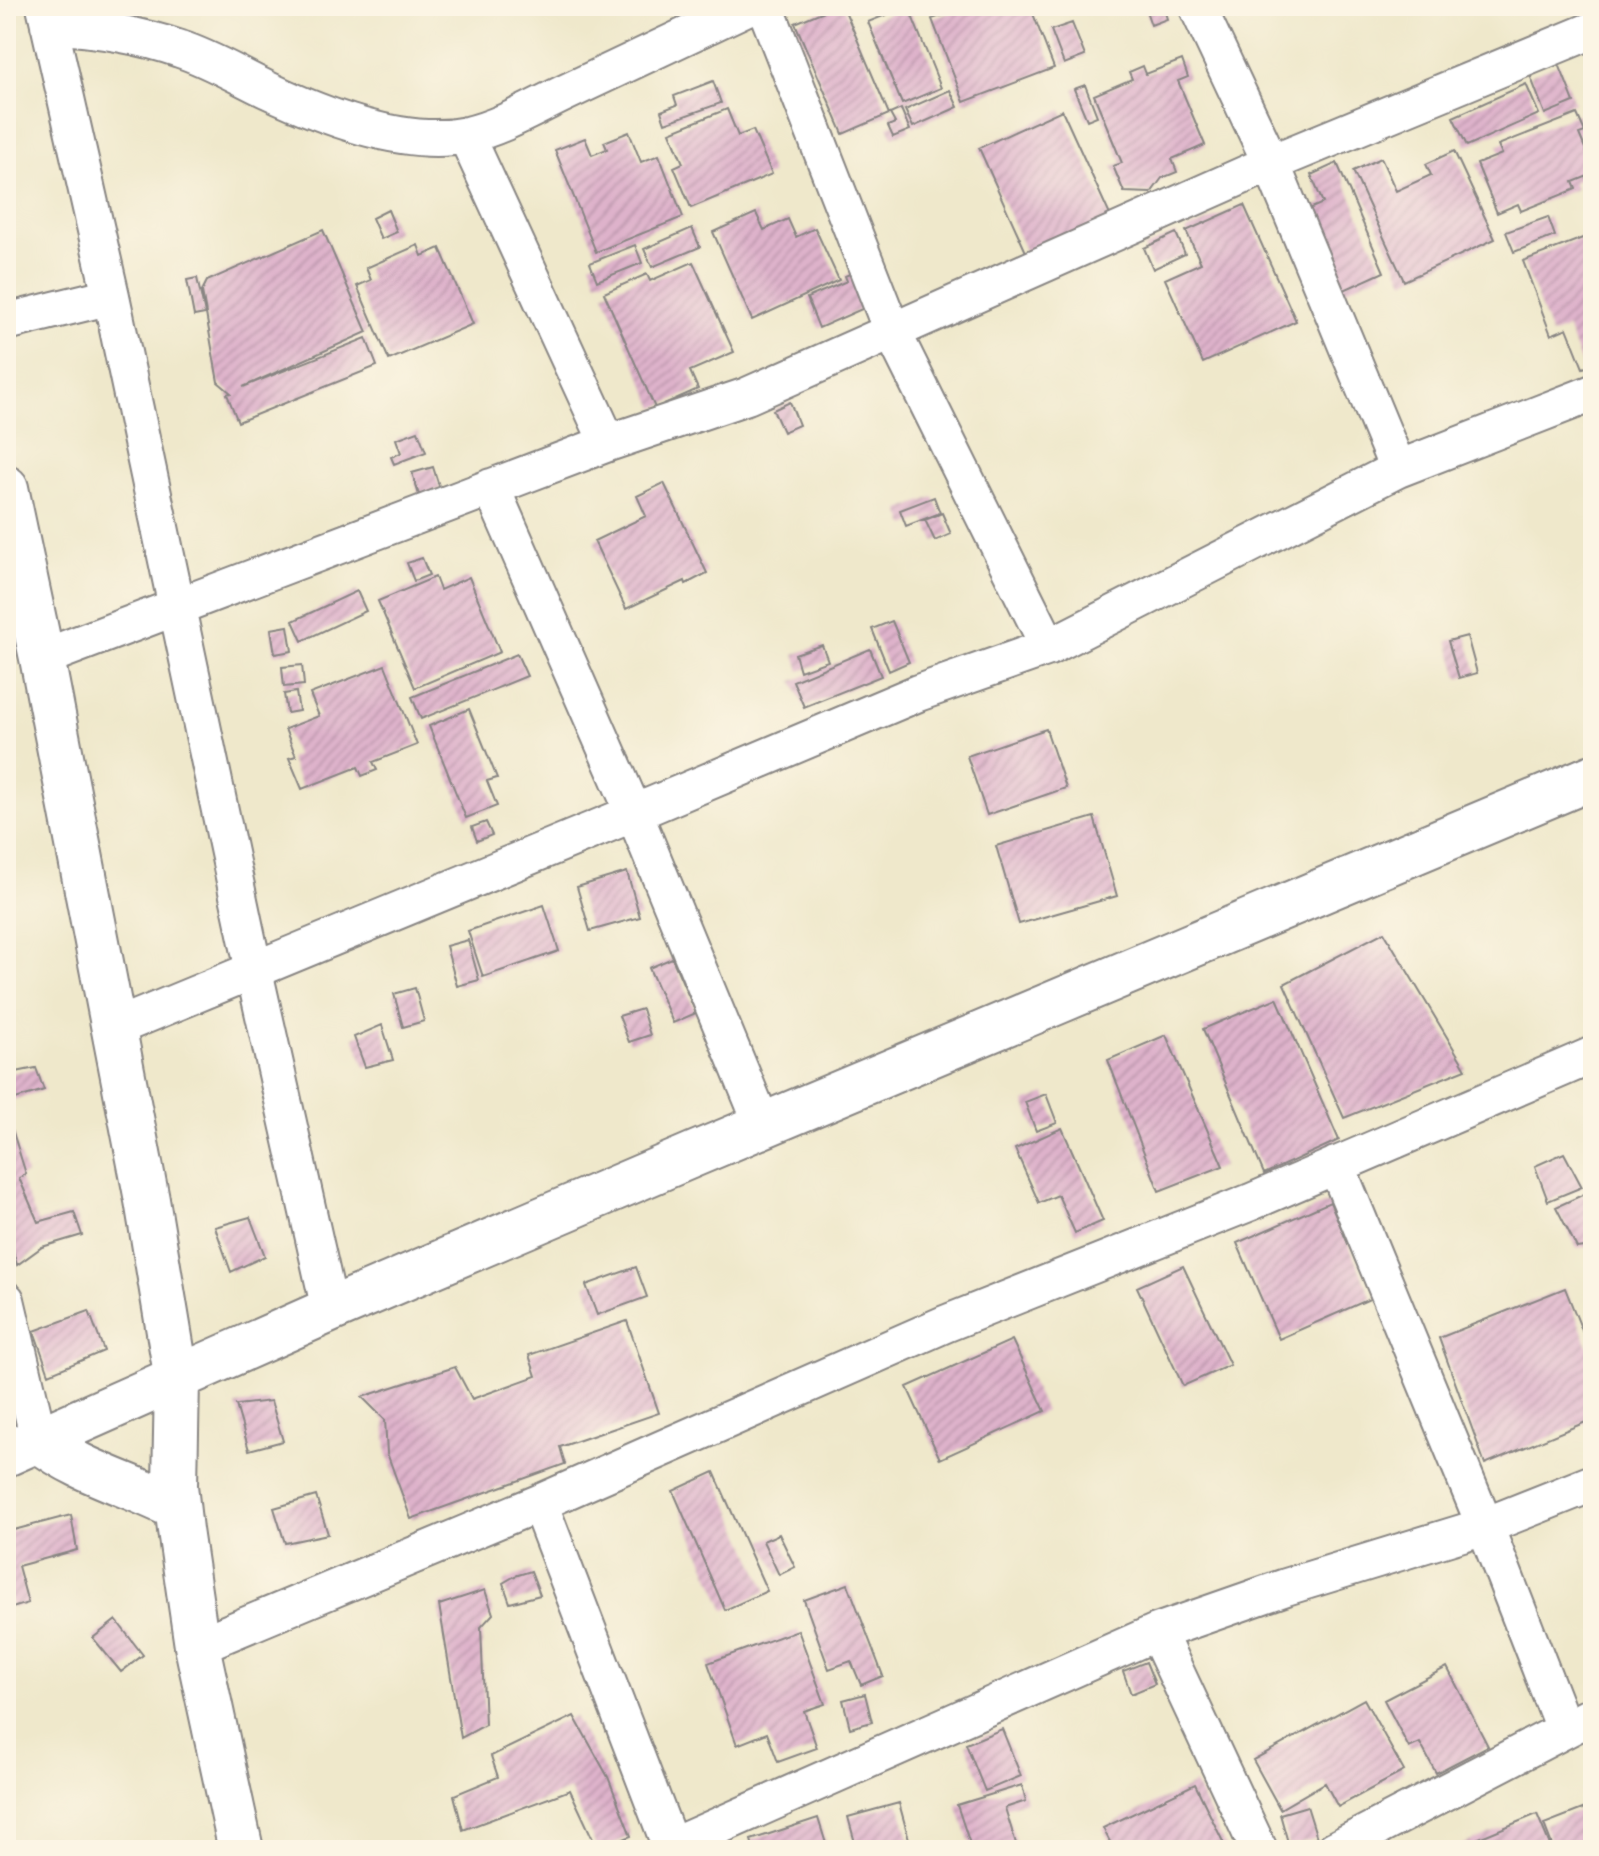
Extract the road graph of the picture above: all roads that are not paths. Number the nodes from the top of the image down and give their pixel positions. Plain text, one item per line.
1 (749, 6) edge
2 (765, 6) edge
3 (1197, 6) edge
4 (47, 16) edge
5 (1593, 30) edge
6 (466, 135) junction
7 (1271, 163) junction
8 (111, 296) junction
9 (6, 322) edge
10 (892, 331) junction
11 (1593, 393) edge
12 (608, 443) junction
13 (1398, 469) junction
14 (491, 487) junction
15 (6, 488) edge
16 (178, 607) junction
17 (1049, 647) junction
18 (42, 658) junction
19 (1593, 777) edge
20 (634, 813) junction
21 (254, 971) junction
22 (114, 1028) junction
23 (1593, 1055) edge
24 (763, 1126) junction
25 (1336, 1165) junction
26 (6, 1300) edge
27 (330, 1310) junction
28 (177, 1380) junction
29 (22, 1447) edge
30 (1593, 1483) edge
31 (539, 1503) junction
32 (177, 1508) junction
33 (1485, 1526) junction
34 (1157, 1632) junction
35 (197, 1646) junction
36 (1578, 1722) edge
37 (671, 1848) edge
38 (241, 1850) edge
39 (1259, 1850) edge
40 (1334, 1850) edge

1 - 6 street
2 - 10 street
3 - 7 street
4 - 6 street
4 - 8 street
5 - 7 street
6 - 12 street
7 - 10 street
7 - 13 street
8 - 9 street
8 - 16 street
10 - 12 street
10 - 17 street
11 - 13 street
12 - 14 street
13 - 17 street
14 - 16 street
14 - 20 street
15 - 18 street
16 - 18 street
16 - 21 street
17 - 20 street
18 - 22 street
19 - 24 street
20 - 21 street
20 - 24 street
21 - 22 street
21 - 27 street
22 - 28 street
23 - 25 street
24 - 27 street
25 - 31 street
25 - 33 street
26 - 29 street
27 - 28 street
28 - 29 street
28 - 32 street
29 - 32 street
30 - 33 street
31 - 35 street
31 - 37 street
32 - 35 street
33 - 34 street
33 - 36 street
34 - 37 street
34 - 39 street
35 - 38 street
36 - 40 street

